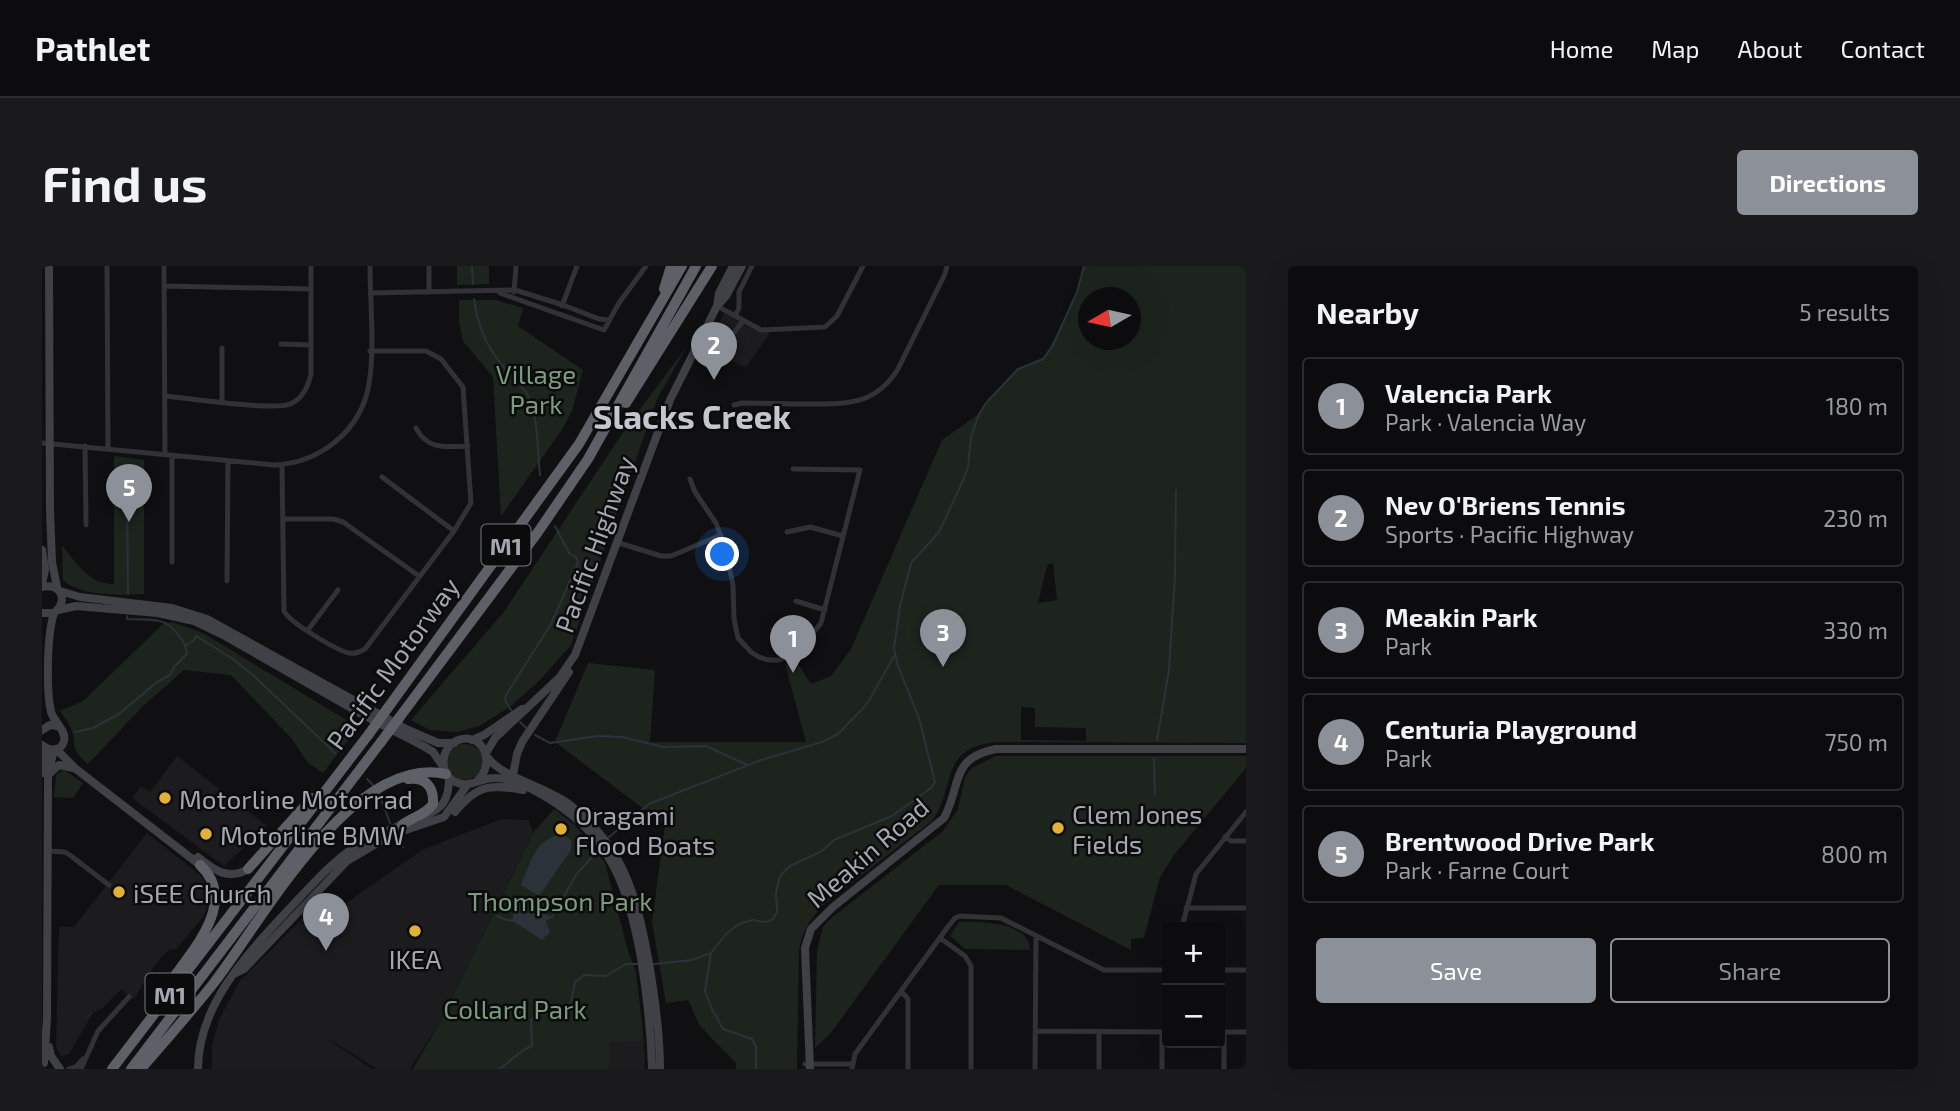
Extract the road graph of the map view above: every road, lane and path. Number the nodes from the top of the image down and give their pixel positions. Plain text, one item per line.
1 (49, 266) edge
2 (107, 266) edge
3 (164, 266) edge
4 (311, 266) edge
5 (370, 266) edge
6 (429, 266) edge
7 (516, 266) edge
8 (576, 266) edge
9 (646, 266) edge
10 (671, 266) edge
11 (682, 266) edge
12 (696, 266) edge
13 (712, 266) edge
14 (733, 266) edge
15 (742, 266) edge
16 (752, 266) edge
17 (863, 266) edge
18 (947, 266) edge
19 (164, 286) junction
20 (311, 289) junction
21 (515, 290) junction
22 (429, 292) junction
23 (497, 292) junction
24 (370, 293) junction
25 (512, 298) junction
26 (562, 305) junction
27 (717, 306) junction
28 (656, 311) junction
29 (559, 313) junction
30 (735, 316) junction
31 (609, 320) junction
32 (743, 321) junction
33 (46, 328) edge
34 (282, 344) dead end
35 (713, 344) dead end
36 (311, 345) junction
37 (222, 348) dead end
38 (370, 351) junction
39 (164, 396) junction
40 (222, 401) junction
41 (734, 405) dead end
42 (416, 428) dead end
43 (46, 442) edge
44 (85, 446) junction
45 (468, 446) junction
46 (108, 448) junction
47 (165, 454) junction
48 (172, 455) junction
49 (588, 458) junction
50 (228, 461) junction
51 (282, 465) junction
52 (793, 469) dead end
53 (382, 477) dead end
54 (690, 479) dead end
55 (283, 519) junction
56 (86, 525) dead end
57 (454, 531) junction
58 (787, 531) dead end
59 (721, 536) junction
60 (843, 536) junction
61 (616, 542) junction
62 (42, 550) edge
63 (172, 562) dead end
64 (419, 576) junction
65 (227, 581) dead end
66 (42, 585) edge
67 (58, 589) junction
68 (338, 590) dead end
69 (796, 601) dead end
70 (825, 610) junction
71 (56, 612) junction
72 (42, 613) edge
73 (308, 630) junction
74 (569, 666) junction
75 (527, 707) junction
76 (57, 726) junction
77 (43, 727) edge
78 (369, 734) junction
79 (472, 740) junction
80 (454, 743) junction
81 (52, 747) edge
82 (1246, 749) edge
83 (487, 755) junction
84 (76, 769) junction
85 (446, 773) junction
86 (48, 774) junction
87 (513, 775) junction
88 (393, 781) junction
89 (472, 783) junction
90 (536, 793) junction
91 (1246, 812) edge
92 (136, 814) junction
93 (402, 825) junction
94 (417, 826) junction
95 (591, 828) junction
96 (1225, 837) junction
97 (1246, 841) edge
98 (48, 851) junction
99 (200, 865) joint
100 (248, 869) joint
101 (45, 874) edge
102 (109, 885) dead end
103 (1186, 908) junction
104 (1246, 908) edge
105 (1183, 922) edge
106 (1036, 936) junction
107 (940, 938) junction
108 (1225, 970) edge
109 (1246, 970) edge
110 (1162, 971) edge
111 (647, 972) junction
112 (236, 973) junction
113 (45, 983) edge
114 (901, 991) junction
115 (129, 998) dead end
116 (47, 1019) junction
117 (1036, 1031) junction
118 (1099, 1031) junction
119 (1162, 1032) edge
120 (1225, 1032) edge
121 (1246, 1032) edge
122 (1164, 1048) edge
123 (1223, 1048) edge
124 (89, 1049) junction
125 (43, 1064) edge
126 (116, 1065) edge
127 (58, 1066) edge
128 (807, 1066) edge
129 (852, 1067) edge
130 (69, 1069) edge
131 (81, 1069) edge
132 (131, 1069) edge
133 (141, 1069) edge
134 (198, 1069) edge
135 (652, 1069) edge
136 (660, 1069) edge
137 (908, 1069) edge
138 (971, 1069) edge
139 (1035, 1069) edge
140 (1099, 1069) edge
141 (1162, 1069) edge
142 (1224, 1069) edge

1 - 33 main road
2 - 46 street
3 - 19 street
4 - 20 street
5 - 24 street
6 - 22 street
7 - 21 street
8 - 26 street
9 - 31 street
10 - 28 highway
11 - 28 highway, Pacific Motorway / M1
12 - 49 highway, Pacific Motorway / M1
13 - 49 highway
14 - 27 main road, Pacific Highway
15 - 27 main road, Pacific Highway
16 - 30 street
17 - 32 street
18 - 41 street
19 - 20 street
19 - 39 street
20 - 36 street
21 - 23 street
21 - 25 street
21 - 26 street
22 - 23 street
22 - 24 street
23 - 25 street
24 - 38 street
25 - 29 street
26 - 29 street
26 - 31 street
27 - 30 street
27 - 61 main road, Pacific Highway
28 - 78 highway, Pacific Motorway / M1, bridge
29 - 31 street
30 - 32 street
32 - 35 street
33 - 43 main road
34 - 36 street
36 - 40 street
37 - 40 street
38 - 45 street
38 - 51 street
39 - 40 street
39 - 47 street
42 - 45 street
43 - 44 street
43 - 67 main road
44 - 46 street
44 - 56 street
45 - 57 street
46 - 47 street
47 - 48 street
48 - 50 street
48 - 63 street
49 - 132 highway, Pacific Motorway / M1, bridge
50 - 51 street
50 - 65 street
51 - 55 street
52 - 60 street
53 - 57 street
54 - 59 street
55 - 64 street
55 - 73 street
57 - 64 street
58 - 60 street
59 - 61 street
59 - 70 street
60 - 70 street
61 - 74 main road, Pacific Highway
62 - 66 main road
64 - 73 street
66 - 67 main road
67 - 71 main road
67 - 80 main road
68 - 73 street
69 - 70 street
71 - 72 main road
71 - 76 main road
71 - 85 main road
74 - 75 main road, Pacific Highway
74 - 87 main road
75 - 79 main road, Pacific Highway
75 - 83 main road, Pacific Highway
76 - 77 main road
76 - 81 main road
78 - 100 highway
78 - 126 highway, Pacific Motorway / M1
79 - 80 main road
79 - 83 main road
80 - 85 main road
81 - 84 main road
81 - 86 main road
81 - 101 main road
82 - 128 main road, Meakin Road
83 - 87 main road
83 - 89 main road
84 - 86 main road
84 - 92 main road
85 - 88 highway
85 - 89 main road
85 - 93 main road
86 - 98 main road
87 - 95 main road
88 - 93 highway
88 - 133 highway
89 - 90 main road
89 - 94 main road
90 - 94 main road
90 - 95 main road
91 - 96 street
92 - 99 main road
92 - 100 main road
93 - 112 main road
94 - 112 main road
95 - 111 main road
96 - 97 street
96 - 103 street
98 - 101 main road
98 - 102 street
99 - 126 highway
101 - 113 main road
103 - 104 street
103 - 105 street
106 - 107 street
106 - 110 street
106 - 117 street
107 - 114 street
107 - 138 street
108 - 109 street
111 - 135 main road
111 - 136 main road
112 - 134 main road
113 - 116 main road
114 - 129 street
114 - 137 street
115 - 124 street
116 - 125 main road
116 - 127 main road
117 - 118 street
117 - 139 street
118 - 119 street
118 - 140 street
120 - 121 street
122 - 141 street
123 - 142 street
124 - 130 street
124 - 131 street
125 - 127 main road
128 - 129 street

